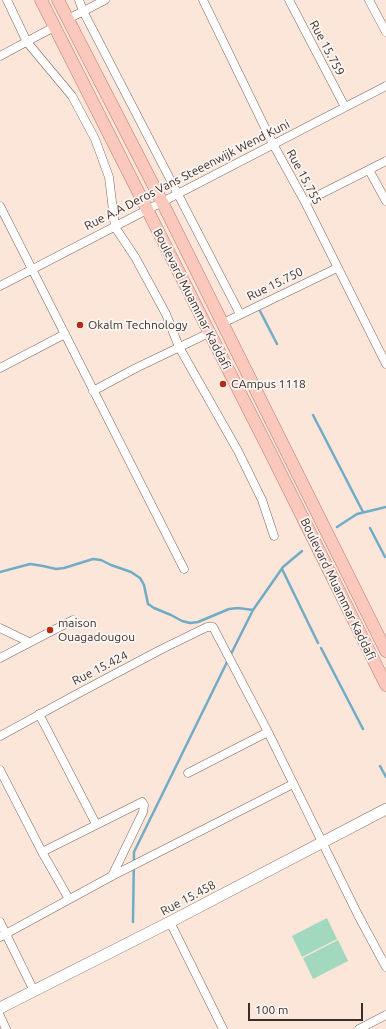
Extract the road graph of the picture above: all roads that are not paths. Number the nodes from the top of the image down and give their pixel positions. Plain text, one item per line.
1 (7, 0) edge
2 (41, 0) edge
3 (58, 0) edge
4 (79, 0) edge
5 (105, 0) edge
6 (203, 0) edge
7 (289, 0) edge
8 (369, 0) edge
9 (82, 11) junction
10 (68, 19) junction
11 (54, 27) junction
12 (386, 32) edge
13 (27, 42) junction
14 (0, 56) edge
15 (386, 86) edge
16 (345, 107) junction
17 (273, 144) junction
18 (386, 161) edge
19 (370, 170) junction
20 (178, 194) junction
21 (162, 202) junction
22 (305, 202) junction
23 (386, 202) edge
24 (0, 206) edge
25 (148, 209) junction
26 (115, 226) junction
27 (337, 268) junction
28 (32, 269) junction
29 (0, 286) edge
30 (240, 314) junction
31 (222, 323) junction
32 (209, 333) junction
33 (65, 334) junction
34 (179, 347) junction
35 (386, 364) edge
36 (0, 368) edge
37 (93, 391) junction
38 (274, 536) dead end
39 (184, 569) dead end
40 (73, 620) dead end
41 (0, 628) edge
42 (29, 642) junction
43 (386, 651) edge
44 (0, 658) edge
45 (386, 685) edge
46 (39, 714) junction
47 (268, 732) junction
48 (0, 736) edge
49 (0, 770) edge
50 (188, 773) dead end
51 (293, 784) junction
52 (386, 809) edge
53 (96, 824) junction
54 (322, 843) junction
55 (42, 852) junction
56 (112, 876) junction
57 (69, 899) junction
58 (0, 922) edge
59 (170, 922) junction
60 (3, 936) edge
61 (386, 967) edge
62 (34, 991) junction
63 (0, 1008) edge
64 (386, 1015) edge
65 (0, 1016) edge
66 (6, 1029) edge
67 (223, 1029) edge
68 (359, 1029) edge

1 - 13 street
2 - 11 main road, Boulevard Muammar Kaddafi
3 - 10 main road, Boulevard Muammar Kaddafi
4 - 9 street
5 - 9 street
6 - 17 street, Rue 15.755
7 - 16 street, Rue 15.759
8 - 12 street
9 - 10 street
9 - 20 street
10 - 21 main road, Boulevard Muammar Kaddafi
11 - 13 street
11 - 25 main road, Boulevard Muammar Kaddafi
13 - 14 street
13 - 26 street
15 - 16 street, Rue A.A Deros Vans Steeenwijk Wend Kuni
16 - 17 street, Rue A.A Deros Vans Steeenwijk Wend Kuni
17 - 20 street, Rue A.A Deros Vans Steeenwijk Wend Kuni
17 - 22 street, Rue 15.755
18 - 19 street
19 - 22 street
19 - 23 street
20 - 21 street, Rue A.A Deros Vans Steeenwijk Wend Kuni
20 - 30 street
21 - 25 street, Rue A.A Deros Vans Steeenwijk Wend Kuni
21 - 31 main road, Boulevard Muammar Kaddafi
22 - 27 street, Rue 15.755
24 - 28 street
25 - 26 street, Rue A.A Deros Vans Steeenwijk Wend Kuni
25 - 32 main road, Boulevard Muammar Kaddafi
26 - 28 street, Rue A.A Deros Vans Steeenwijk Wend Kuni
26 - 34 street
27 - 30 street, Rue 15.750
27 - 35 street, Rue 15.755
28 - 29 street, Rue A.A Deros Vans Steeenwijk Wend Kuni
28 - 33 street
30 - 31 street, Rue 15.750
31 - 43 main road, Boulevard Muammar Kaddafi
32 - 34 street
32 - 45 main road, Boulevard Muammar Kaddafi
33 - 36 street
33 - 37 street
34 - 37 street
34 - 38 street
37 - 39 street
40 - 42 street
41 - 42 street
42 - 44 street
46 - 47 street, Rue 15.424
46 - 48 street, Rue 15.424
46 - 53 street
47 - 50 street
47 - 51 street
49 - 55 street
51 - 54 street
51 - 56 street
52 - 54 main road, Rue 15.458
53 - 55 street
53 - 56 street
54 - 59 main road, Rue 15.458
54 - 61 street
55 - 57 street
56 - 57 street
57 - 60 street
58 - 60 street
59 - 62 main road, Rue 15.458
59 - 67 street
60 - 62 street
62 - 63 main road, Rue 15.458
64 - 68 street
65 - 66 street

